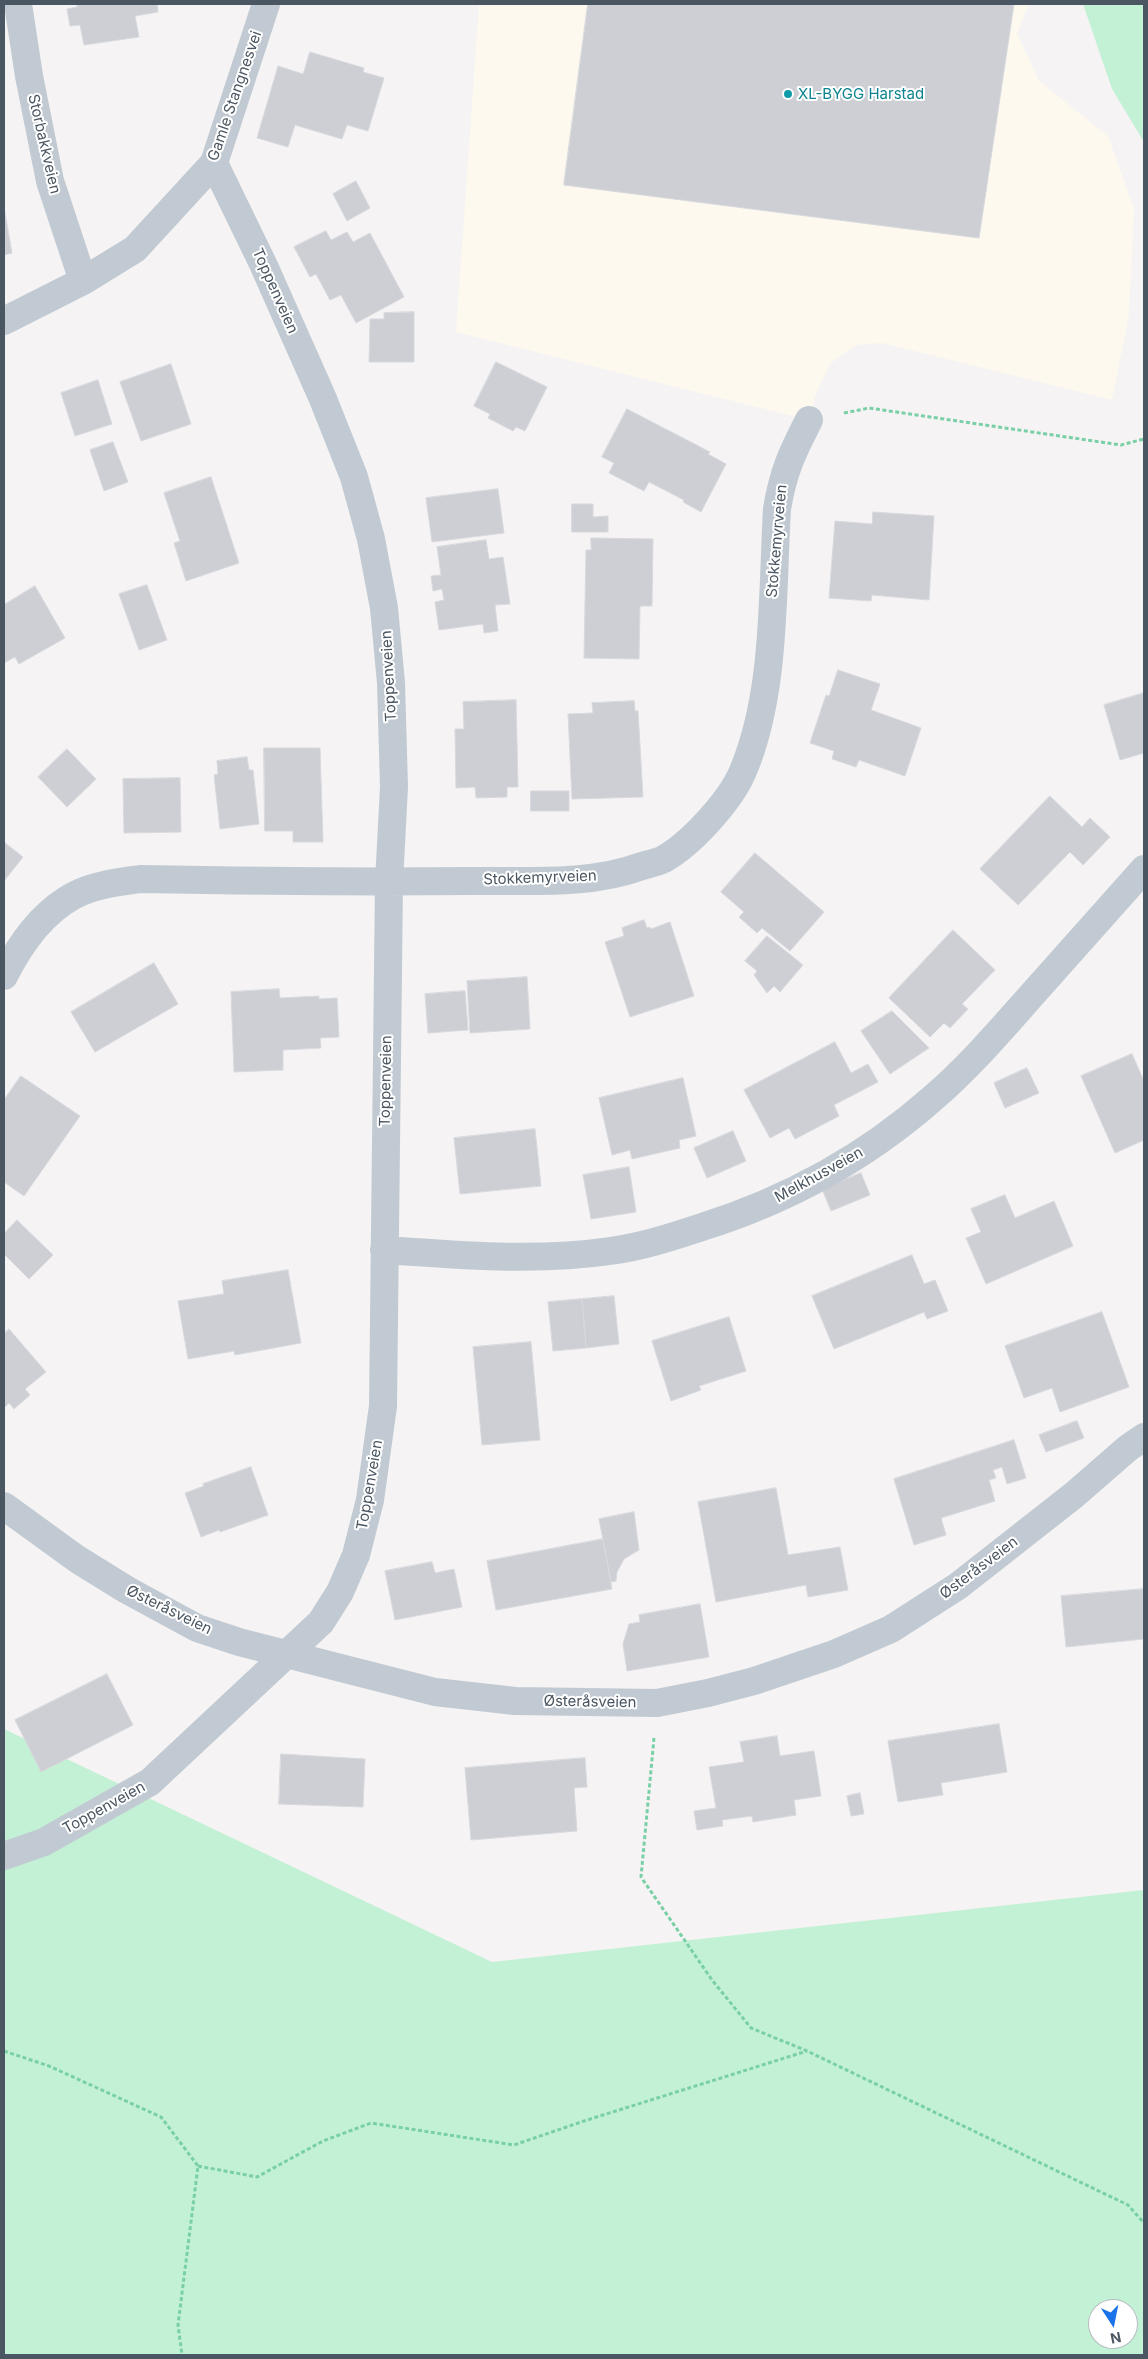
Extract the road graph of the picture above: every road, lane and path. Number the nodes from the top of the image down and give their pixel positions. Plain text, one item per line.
1 (18, 4) edge
2 (266, 4) edge
3 (214, 163) junction
4 (83, 282) junction
5 (4, 321) edge
6 (809, 420) joint
7 (1144, 438) edge
8 (1144, 869) edge
9 (389, 882) junction
10 (4, 976) edge
11 (384, 1250) junction
12 (1144, 1437) edge
13 (4, 1506) edge
14 (285, 1654) junction
15 (657, 1703) junction
16 (4, 1856) edge
17 (4, 2051) edge
18 (808, 2051) junction
19 (198, 2166) junction
20 (1144, 2223) edge
21 (182, 2355) edge

1 - 4 street, Storbakkveien
2 - 3 street, Gamle Stangnesvei
3 - 4 street, Gamle Stangnesvei
3 - 9 street, Toppenveien
4 - 5 street, Gamle Stangnesvei
6 - 7 path
6 - 9 street, Stokkemyrveien
8 - 11 street, Melkhusveien
9 - 10 street, Stokkemyrveien
9 - 11 street, Toppenveien
11 - 14 street, Toppenveien
12 - 15 street, Østeråsveien
13 - 14 street, Østeråsveien
14 - 15 street, Østeråsveien
14 - 16 street, Toppenveien
15 - 18 path
17 - 19 path
18 - 19 path
18 - 20 path
19 - 21 path

